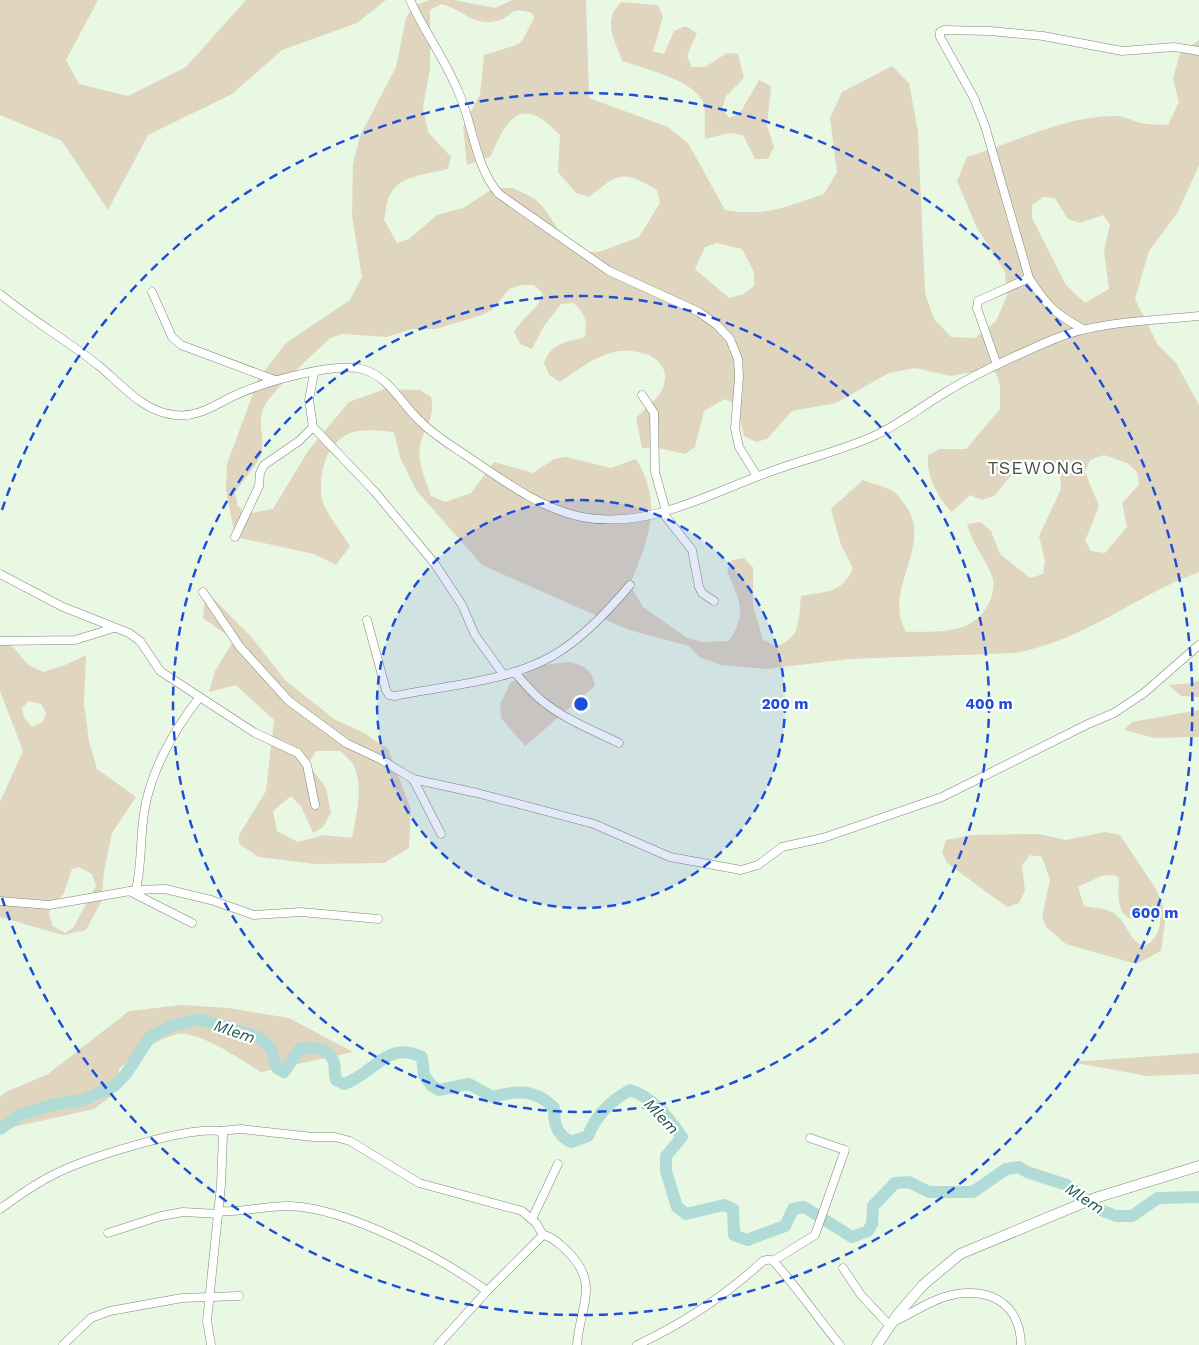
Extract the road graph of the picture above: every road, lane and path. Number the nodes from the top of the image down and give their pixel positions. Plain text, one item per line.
1 (410, 0) edge
2 (1199, 51) edge
3 (1029, 278) junction
4 (152, 292) dead end
5 (0, 294) edge
6 (1199, 316) edge
7 (1083, 329) junction
8 (997, 365) junction
9 (314, 372) junction
10 (275, 380) junction
11 (642, 395) dead end
12 (313, 427) junction
13 (758, 476) junction
14 (665, 512) junction
15 (235, 537) dead end
16 (0, 574) edge
17 (630, 585) dead end
18 (203, 592) dead end
19 (714, 601) dead end
20 (367, 620) dead end
21 (114, 628) junction
22 (0, 641) edge
23 (1199, 645) edge
24 (514, 672) junction
25 (503, 674) junction
26 (199, 698) junction
27 (618, 743) dead end
28 (413, 779) junction
29 (315, 805) dead end
30 (441, 834) dead end
31 (133, 890) junction
32 (0, 901) edge
33 (378, 919) dead end
34 (192, 923) dead end
35 (220, 1132) junction
36 (810, 1138) dead end
37 (558, 1164) dead end
38 (1199, 1166) edge
39 (0, 1209) edge
40 (219, 1213) junction
41 (532, 1219) junction
42 (108, 1233) dead end
43 (543, 1235) junction
44 (772, 1261) junction
45 (843, 1268) dead end
46 (487, 1291) junction
47 (210, 1296) junction
48 (239, 1296) dead end
49 (891, 1324) junction
50 (653, 1341) edge
51 (63, 1345) edge
52 (211, 1345) edge
53 (438, 1345) edge
54 (577, 1345) edge
55 (637, 1345) edge
56 (840, 1345) edge
57 (877, 1345) edge
58 (1021, 1345) edge

1 - 13 street
2 - 3 street
3 - 7 street
3 - 8 street
4 - 10 street
5 - 10 street
6 - 7 street
7 - 8 street
8 - 13 street
9 - 10 street
9 - 12 street
9 - 14 street
11 - 14 street
12 - 15 street
12 - 25 street
13 - 14 street
14 - 19 street
16 - 21 street
17 - 24 street
18 - 28 street
20 - 25 street
21 - 22 street
21 - 26 street
23 - 28 street
24 - 25 street
24 - 27 street
26 - 29 street
26 - 31 street
28 - 30 street
31 - 32 street
31 - 33 street
31 - 34 street
35 - 39 street
35 - 40 street
35 - 41 street
36 - 44 street
37 - 41 street
38 - 49 main road
40 - 42 street
40 - 46 street
40 - 47 street
41 - 43 street
43 - 46 street
43 - 54 street
44 - 50 street
44 - 56 street
45 - 49 street
46 - 53 street
47 - 48 street
47 - 51 street
47 - 52 street
49 - 57 main road
49 - 58 street
50 - 55 street

